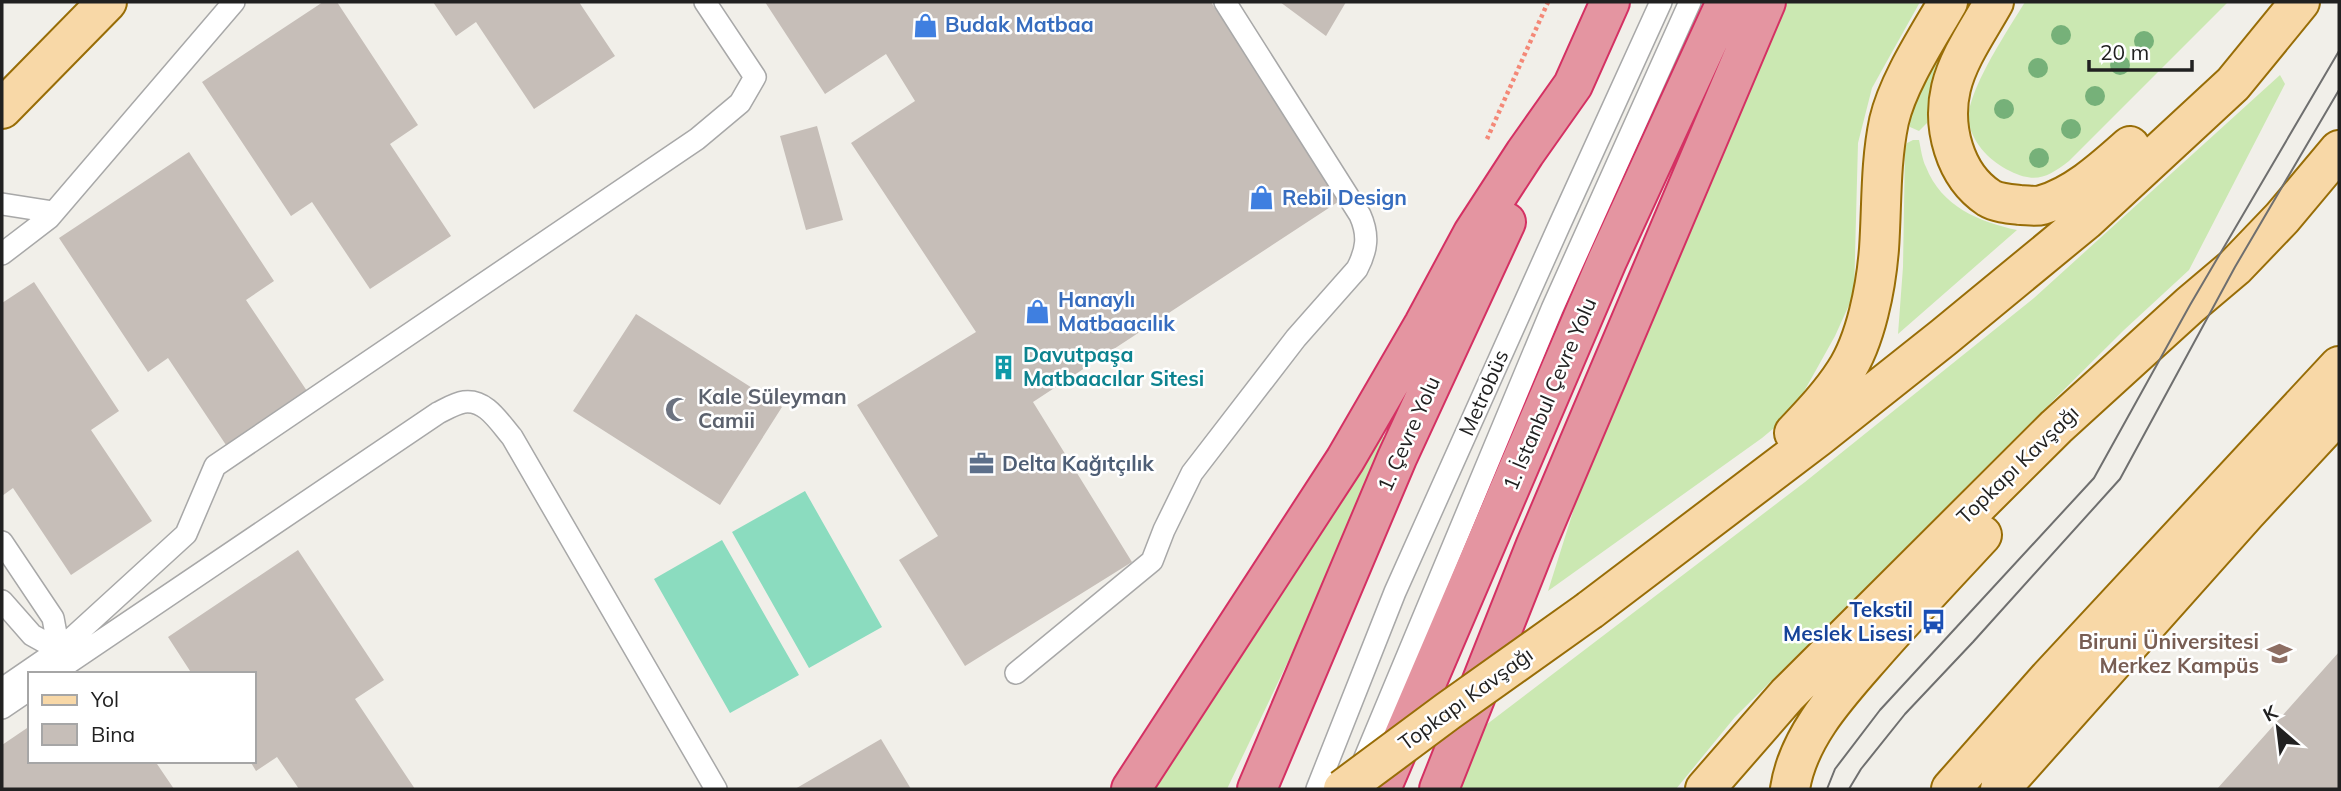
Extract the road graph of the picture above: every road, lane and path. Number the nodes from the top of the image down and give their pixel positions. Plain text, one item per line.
1 (107, 2) edge
2 (234, 2) edge
3 (705, 2) edge
4 (1224, 2) edge
5 (1610, 2) edge
6 (1661, 2) edge
7 (1689, 2) edge
8 (1726, 2) edge
9 (1766, 2) edge
10 (1948, 2) edge
11 (1994, 2) edge
12 (2298, 3) edge
13 (1573, 85) junction
14 (2, 109) edge
15 (2339, 150) edge
16 (2, 204) edge
17 (53, 212) junction
18 (2, 254) edge
19 (2145, 348) junction
20 (2339, 366) edge
21 (2339, 413) edge
22 (1711, 520) junction
23 (2, 542) edge
24 (2, 601) edge
25 (59, 650) junction
26 (55, 672) edge
27 (1016, 673) dead end
28 (2, 689) edge
29 (28, 690) edge
30 (2, 708) edge
31 (716, 789) edge
32 (1131, 789) edge
33 (1257, 789) edge
34 (1317, 789) edge
35 (1343, 789) edge
36 (1352, 789) edge
37 (1381, 789) edge
38 (1439, 789) edge
39 (1705, 789) edge
40 (1790, 789) edge
41 (1951, 789) edge
42 (2000, 789) edge

1 - 14 main road
2 - 17 lane
3 - 25 lane
4 - 27 lane
5 - 13 highway
6 - 34 lane, Metrobüs
7 - 36 lane, Metrobüs
8 - 37 highway, 1. İstanbul Çevre Yolu
9 - 38 highway
10 - 22 main road
11 - 12 main road
12 - 22 main road
13 - 32 highway
13 - 33 highway, 1. Çevre Yolu
15 - 19 main road, Topkapı Kavşağı
16 - 17 lane
17 - 18 lane
19 - 39 main road, Topkapı Kavşağı
19 - 40 main road
20 - 41 main road
21 - 42 main road
22 - 35 main road, Topkapı Kavşağı, bridge
23 - 25 lane
24 - 25 lane
25 - 28 lane
26 - 31 lane
29 - 30 lane

